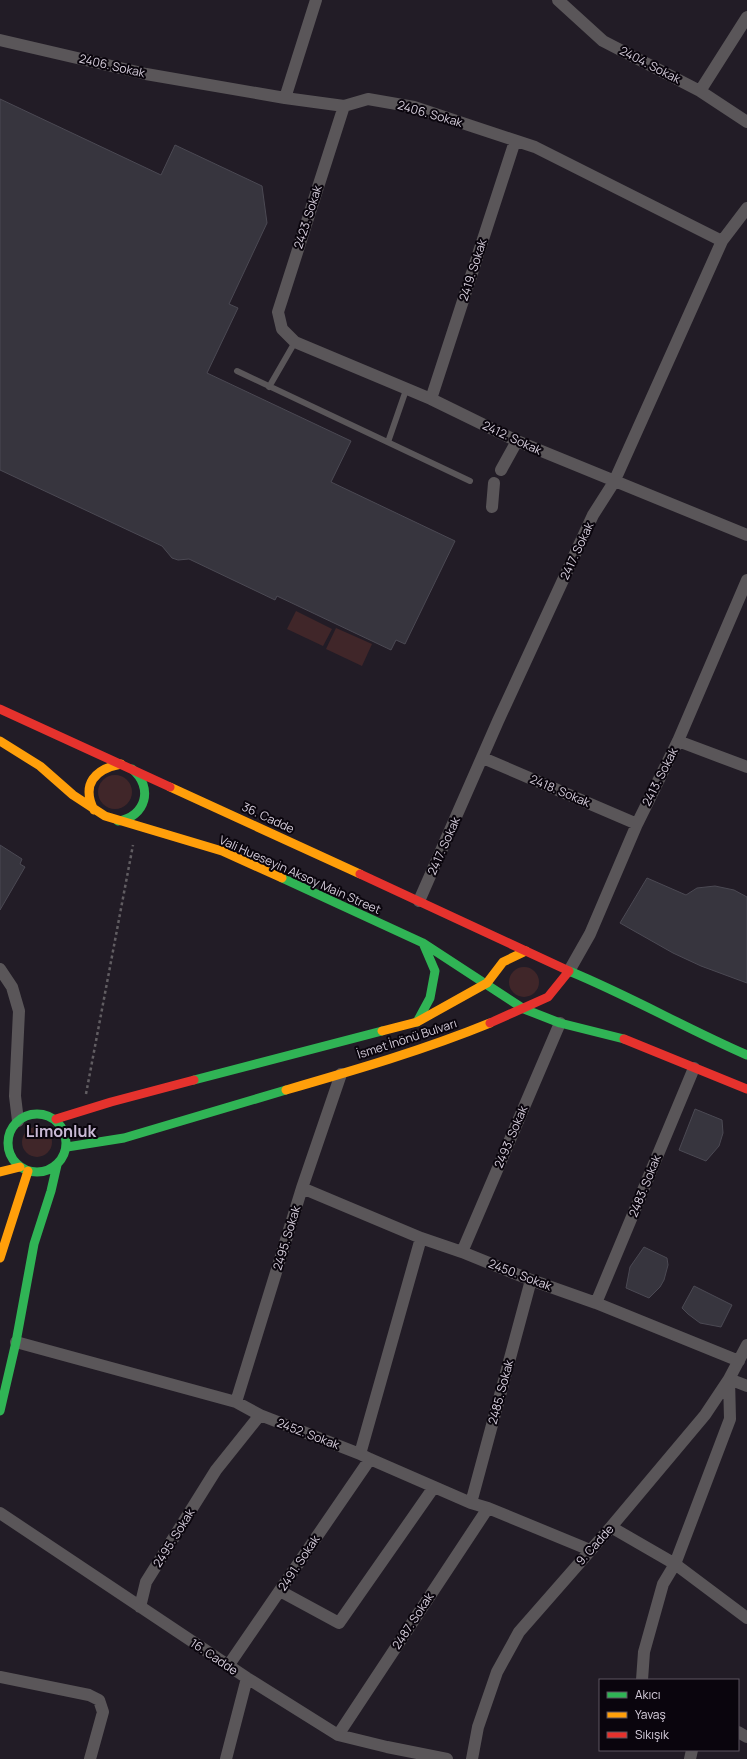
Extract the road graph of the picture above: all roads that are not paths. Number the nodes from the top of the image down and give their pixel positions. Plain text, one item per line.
1 (316, 0) edge
2 (558, 0) edge
3 (747, 17) edge
4 (0, 40) edge
5 (700, 91) junction
6 (285, 98) junction
7 (344, 106) junction
8 (747, 122) edge
9 (515, 142) junction
10 (747, 208) edge
11 (722, 241) junction
12 (282, 329) joint
13 (295, 342) junction
14 (237, 371) dead end
15 (269, 387) junction
16 (406, 390) junction
17 (431, 400) junction
18 (517, 441) junction
19 (388, 442) junction
20 (501, 470) dead end
21 (470, 481) dead end
22 (614, 482) junction
23 (494, 483) dead end
24 (492, 507) dead end
25 (747, 535) edge
26 (747, 580) edge
27 (0, 709) edge
28 (0, 741) edge
29 (678, 741) junction
30 (483, 758) junction
31 (121, 764) junction
32 (747, 766) edge
33 (131, 769) junction
34 (94, 810) junction
35 (118, 821) junction
36 (637, 824) junction
37 (419, 900) junction
38 (423, 943) junction
39 (526, 951) junction
40 (0, 969) edge
41 (569, 971) junction
42 (487, 984) junction
43 (524, 1009) junction
44 (417, 1022) junction
45 (560, 1023) junction
46 (747, 1055) edge
47 (694, 1068) junction
48 (340, 1074) junction
49 (747, 1089) edge
50 (56, 1119) junction
51 (14, 1124) junction
52 (0, 1132) edge
53 (66, 1147) junction
54 (57, 1165) junction
55 (24, 1169) junction
56 (0, 1172) edge
57 (302, 1188) junction
58 (421, 1238) junction
59 (462, 1252) junction
60 (0, 1258) edge
61 (531, 1280) junction
62 (596, 1303) junction
63 (16, 1342) junction
64 (747, 1345) edge
65 (739, 1361) junction
66 (729, 1379) junction
67 (747, 1386) edge
68 (236, 1402) junction
69 (0, 1411) edge
70 (260, 1415) junction
71 (365, 1457) junction
72 (434, 1487) junction
73 (471, 1503) junction
74 (488, 1508) junction
75 (0, 1513) edge
76 (611, 1527) junction
77 (590, 1550) junction
78 (675, 1564) junction
79 (280, 1591) junction
80 (140, 1607) junction
81 (747, 1618) edge
82 (228, 1666) junction
83 (0, 1677) edge
84 (247, 1678) junction
85 (642, 1679) edge
86 (338, 1735) junction
87 (90, 1759) edge
88 (226, 1759) edge
89 (447, 1759) edge
90 (472, 1759) edge

1 - 6 street
2 - 5 street, 2404. Sokak
3 - 5 street
4 - 6 street, 2406. Sokak
5 - 8 street, 2404. Sokak
6 - 7 street, 2406. Sokak
7 - 9 street, 2406. Sokak
7 - 12 street, 2423. Sokak
9 - 11 street, 2406. Sokak
9 - 17 street, 2419. Sokak
10 - 11 street, 2417. Sokak
11 - 22 street, 2417. Sokak
12 - 13 street, 2412. Sokak
13 - 15 lane
13 - 16 street, 2412. Sokak
14 - 15 lane
15 - 19 lane
16 - 17 street, 2412. Sokak
16 - 19 lane
17 - 18 street, 2412. Sokak
18 - 20 street
18 - 22 street, 2412. Sokak
19 - 21 lane
22 - 25 street, 2412. Sokak
22 - 30 street, 2417. Sokak
23 - 24 street
26 - 29 street, 2413. Sokak
27 - 31 main road, 36. Cadde
28 - 34 main road, Vali Hueseyin Aksoy Main Street
29 - 32 street
29 - 36 street, 2413. Sokak
30 - 36 street, 2418. Sokak
30 - 37 street, 2417. Sokak
31 - 33 main road, 36. Cadde
31 - 34 main road
33 - 35 main road
33 - 37 main road, 36. Cadde
34 - 35 main road, Vali Hueseyin Aksoy Main Street
35 - 38 main road, Vali Hueseyin Aksoy Main Street
36 - 41 street, 2413. Sokak
37 - 39 main road, 36. Cadde
38 - 42 main road, Vali Hueseyin Aksoy Main Street
38 - 44 main road
39 - 41 main road
39 - 42 main road
40 - 51 street
41 - 43 main road, İsmet İnönü Bulvarı
41 - 46 main road
42 - 43 main road, Vali Hueseyin Aksoy Main Street
42 - 44 main road, İsmet İnönü Bulvarı
43 - 45 main road
43 - 48 main road, İsmet İnönü Bulvarı
44 - 50 main road, İsmet İnönü Bulvarı
45 - 47 main road
45 - 59 street, 2493. Sokak
47 - 49 main road
47 - 62 street, 2483. Sokak
48 - 53 main road, İsmet İnönü Bulvarı
48 - 57 street, 2495. Sokak
50 - 51 main road
50 - 53 main road
51 - 52 main road
51 - 55 main road
53 - 54 main road
54 - 55 main road
54 - 63 main road
55 - 56 main road
55 - 60 main road
57 - 58 street, 2450. Sokak
57 - 68 street, 2495. Sokak
58 - 59 street, 2450. Sokak
58 - 71 street, 2491. Sokak
59 - 61 street, 2450. Sokak
61 - 62 street, 2450. Sokak
61 - 73 street, 2485. Sokak
62 - 65 street, 2450. Sokak
63 - 68 street, 2452. Sokak
63 - 69 main road
64 - 65 street, 9. Cadde
65 - 66 street, 9. Cadde
66 - 67 street
66 - 76 street, 9. Cadde
66 - 78 street
68 - 70 street, 2452. Sokak
70 - 71 street, 2452. Sokak
70 - 80 street, 2495. Sokak
71 - 72 street, 2452. Sokak
71 - 79 street, 2491. Sokak
72 - 73 street, 2452. Sokak
72 - 79 street
73 - 74 street, 2452. Sokak
74 - 77 street, 2452. Sokak
74 - 86 street, 2487. Sokak
75 - 80 street, 16. Cadde
76 - 77 street, 9. Cadde
76 - 78 street
77 - 90 street, 9. Cadde
78 - 81 street
78 - 85 street
79 - 82 street, 2491. Sokak
80 - 82 street, 16. Cadde
82 - 84 street, 16. Cadde
83 - 87 street
84 - 86 street, 16. Cadde
84 - 88 street
86 - 89 street, 16. Cadde

